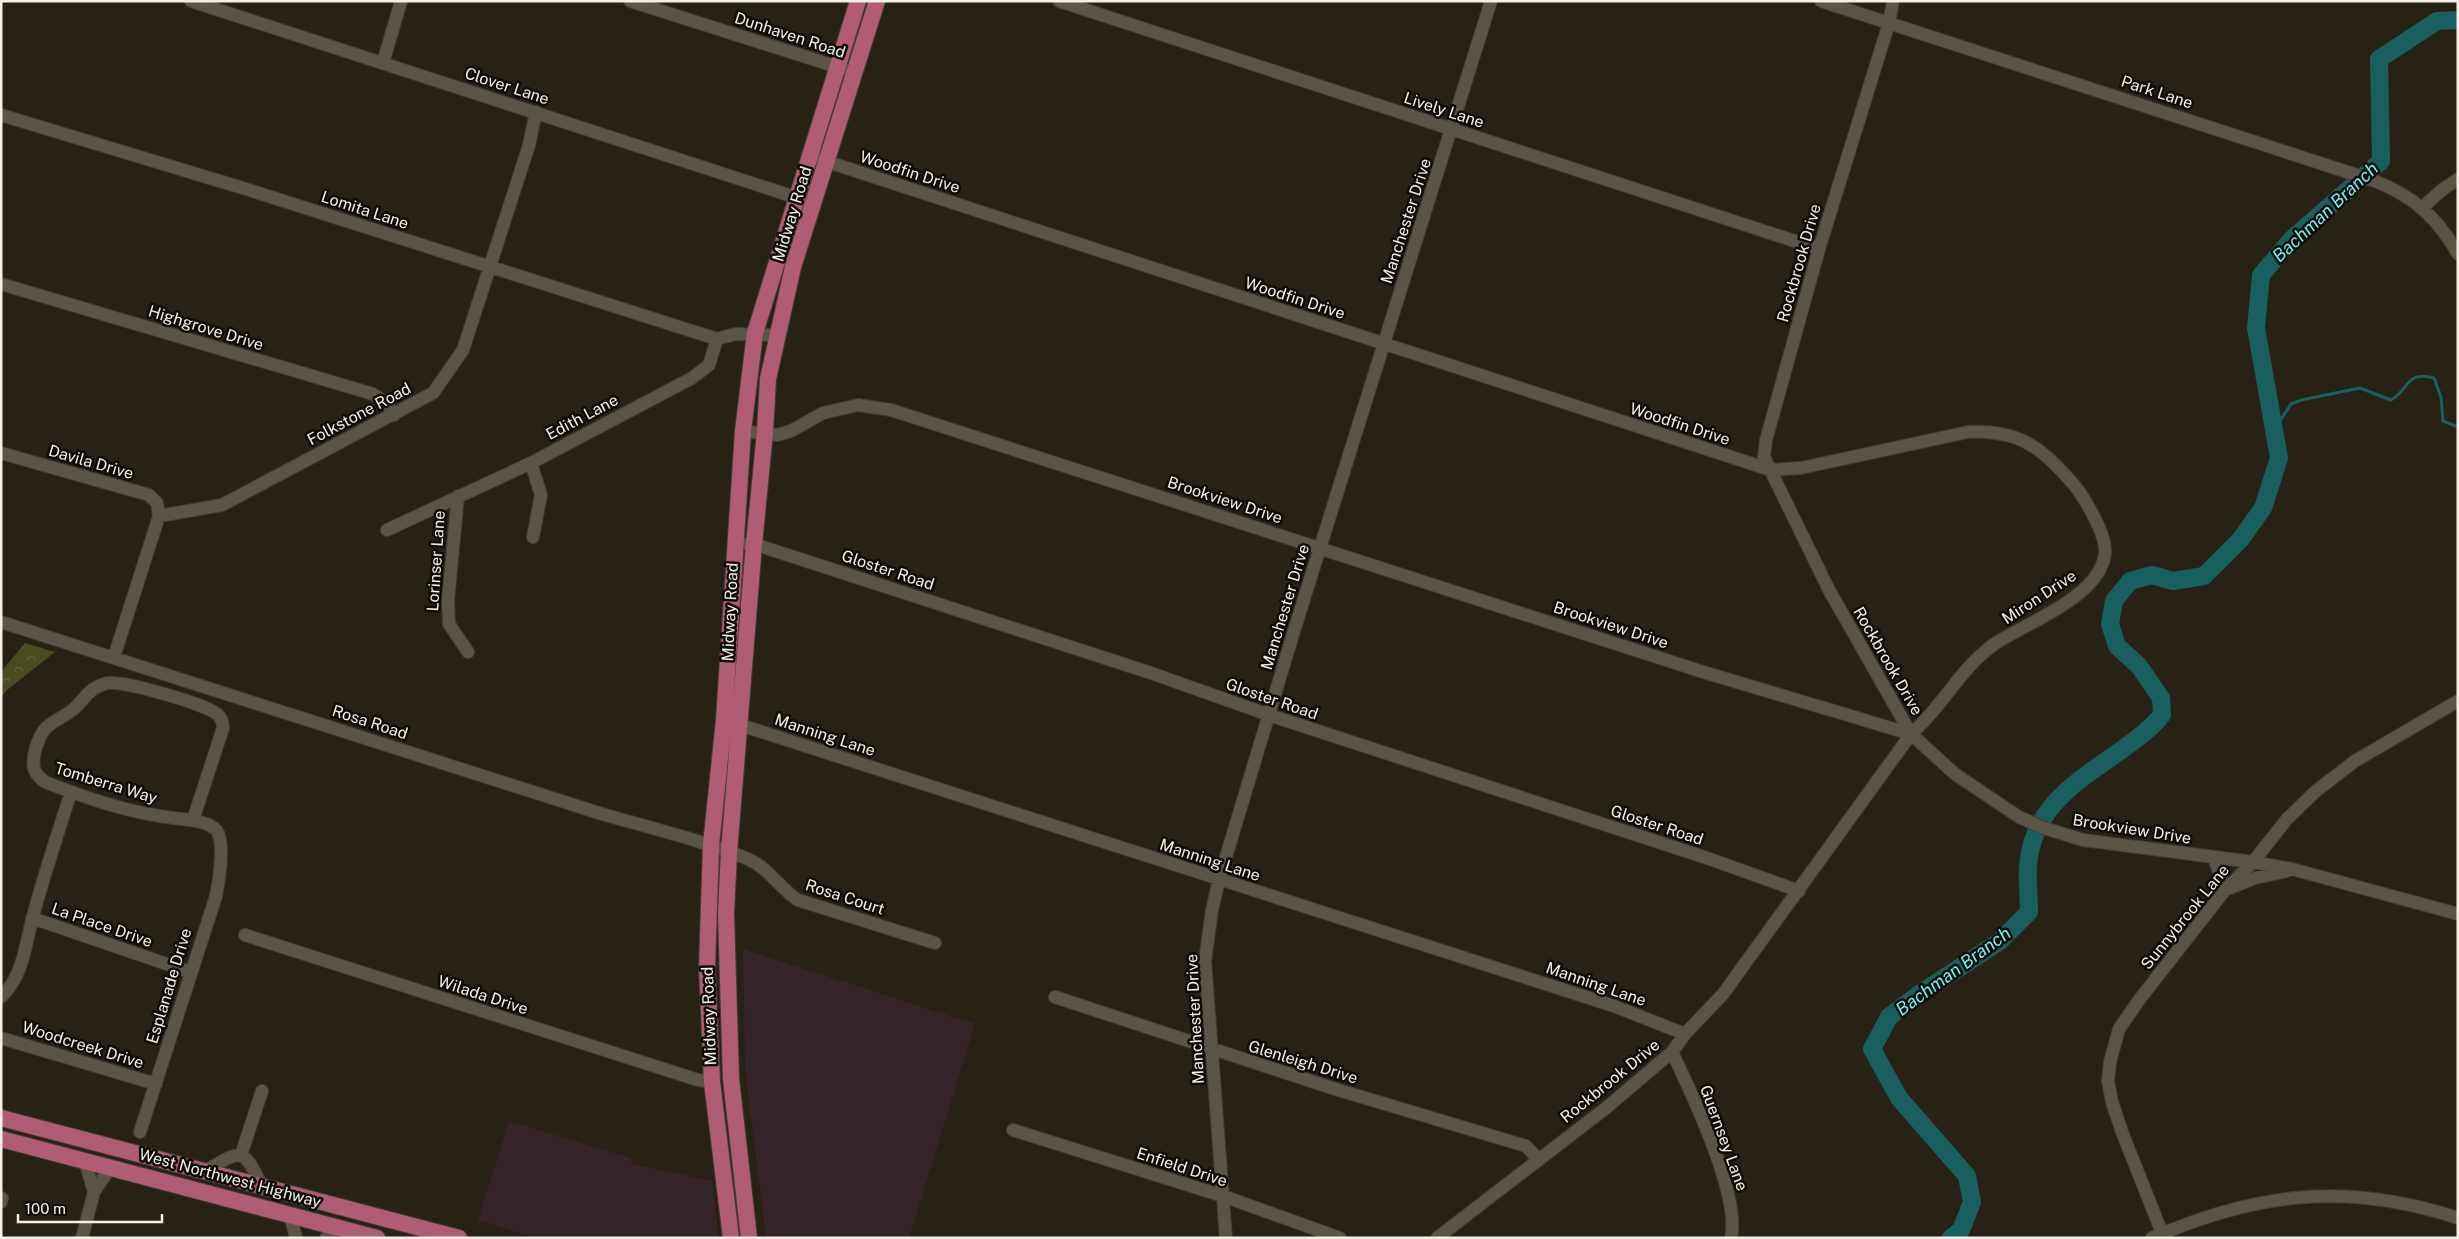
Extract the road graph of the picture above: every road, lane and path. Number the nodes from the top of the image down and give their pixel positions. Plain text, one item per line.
1 (190, 1) edge
2 (401, 1) edge
3 (630, 1) edge
4 (858, 1) edge
5 (877, 1) edge
6 (1059, 1) edge
7 (1491, 1) edge
8 (1821, 1) edge
9 (1893, 1) edge
10 (1889, 23) junction
11 (383, 63) junction
12 (837, 67) junction
13 (855, 73) junction
14 (536, 112) junction
15 (1, 115) edge
16 (1452, 130) junction
17 (817, 159) junction
18 (2458, 179) edge
19 (805, 200) junction
20 (2423, 207) junction
21 (1819, 250) junction
22 (2458, 254) edge
23 (489, 267) junction
24 (1, 284) edge
25 (755, 333) junction
26 (776, 335) junction
27 (717, 339) junction
28 (1384, 344) junction
29 (394, 415) junction
30 (743, 431) junction
31 (765, 432) junction
32 (1, 453) edge
33 (531, 463) junction
34 (1771, 470) junction
35 (458, 496) junction
36 (159, 516) junction
37 (387, 530) dead end
38 (533, 537) dead end
39 (734, 544) junction
40 (754, 544) junction
41 (1320, 548) junction
42 (1, 622) edge
43 (468, 652) dead end
44 (114, 657) junction
45 (2458, 701) edge
46 (1268, 715) junction
47 (724, 720) junction
48 (741, 724) junction
49 (1911, 734) junction
50 (71, 792) junction
51 (193, 820) junction
52 (711, 845) junction
53 (219, 849) joint
54 (729, 852) junction
55 (2214, 858) junction
56 (2253, 862) junction
57 (2292, 869) junction
58 (1219, 880) junction
59 (2225, 890) junction
60 (1799, 891) junction
61 (2458, 914) edge
62 (32, 918) junction
63 (245, 936) dead end
64 (935, 943) dead end
65 (190, 972) junction
66 (1, 997) edge
67 (1055, 997) dead end
68 (1685, 1034) junction
69 (1, 1038) edge
70 (1211, 1050) junction
71 (1672, 1052) junction
72 (731, 1079) junction
73 (712, 1082) junction
74 (156, 1084) junction
75 (262, 1091) dead end
76 (1, 1118) edge
77 (1013, 1130) dead end
78 (140, 1132) dead end
79 (1, 1139) edge
80 (241, 1155) junction
81 (1538, 1159) junction
82 (85, 1161) junction
83 (110, 1168) junction
84 (204, 1172) junction
85 (262, 1187) junction
86 (744, 1189) junction
87 (724, 1191) junction
88 (94, 1192) junction
89 (1223, 1196) junction
90 (290, 1215) junction
91 (2458, 1218) edge
92 (331, 1232) edge
93 (2159, 1236) edge
94 (454, 1237) edge
95 (82, 1238) edge
96 (296, 1238) edge
97 (377, 1238) edge
98 (731, 1238) edge
99 (749, 1238) edge
100 (1226, 1238) edge
101 (1340, 1238) edge
102 (1437, 1238) edge
103 (1731, 1238) edge

1 - 11 street, Clover Lane
2 - 11 street
3 - 12 street, Dunhaven Road
4 - 12 main road, Midway Road
5 - 13 main road, Midway Road
6 - 16 street, Lively Lane
7 - 16 street, Manchester Drive
8 - 10 street, Park Lane
9 - 10 street, Rockbrook Drive
10 - 20 street, Park Lane
10 - 21 street, Rockbrook Drive
11 - 14 street, Clover Lane
12 - 13 street, Dunhaven Road
12 - 17 main road, Midway Road
13 - 17 main road, Midway Road
14 - 19 street, Clover Lane
14 - 23 street, Folkstone Road
15 - 23 street, Lomita Lane
16 - 21 street, Lively Lane
16 - 28 street, Manchester Drive
17 - 19 main road, Midway Road
17 - 28 street, Woodfin Drive
18 - 20 street
19 - 25 main road, Midway Road
19 - 26 main road, Midway Road
20 - 22 street, Park Lane
21 - 34 street, Rockbrook Drive
23 - 27 street, Lomita Lane
23 - 29 street, Folkstone Road
24 - 29 street, Highgrove Drive
25 - 26 street
25 - 27 street
25 - 30 main road, Midway Road
26 - 31 main road, Midway Road
27 - 33 street, Edith Lane
28 - 34 street, Woodfin Drive
28 - 41 street, Manchester Drive
29 - 36 street, Folkstone Road
30 - 31 street, Brookview Drive
30 - 39 main road, Midway Road
31 - 40 main road, Midway Road
31 - 41 street, Brookview Drive
32 - 36 street, Davila Drive
33 - 35 street, Edith Lane
33 - 38 street
34 - 49 street, Rockbrook Drive
34 - 49 street, Miron Drive
35 - 37 street, Edith Lane
35 - 43 street, Lorinser Lane
36 - 44 street
39 - 40 street, Gloster Road
39 - 47 main road, Midway Road
40 - 46 street, Gloster Road
40 - 48 main road, Midway Road
41 - 46 street, Manchester Drive
41 - 49 street, Brookview Drive
42 - 44 street, Rosa Road
44 - 52 street, Rosa Road
45 - 56 street, Sunnybrook Lane
46 - 58 street, Manchester Drive
46 - 60 street, Gloster Road
47 - 48 street, Manning Lane
47 - 52 main road, Midway Road
48 - 54 main road, Midway Road
48 - 58 street, Manning Lane
49 - 55 street, Brookview Drive
49 - 60 street, Rockbrook Drive
50 - 51 street, Tomberra Way
50 - 51 street, Tomberra Way
50 - 62 street
51 - 53 street, Tomberra Way
52 - 54 street, Rosa Road
52 - 73 main road, Midway Road
53 - 65 street, Esplanade Drive
54 - 64 street, Rosa Court
54 - 72 main road, Midway Road
55 - 56 street, Brookview Drive
55 - 59 street
56 - 57 street, Brookview Drive
56 - 59 street, Sunnybrook Lane
57 - 59 street
57 - 61 street, Brookview Drive
58 - 68 street, Manning Lane
58 - 70 street, Manchester Drive
59 - 93 street, Sunnybrook Lane
60 - 68 street, Rockbrook Drive
62 - 65 street, La Place Drive
62 - 66 street
63 - 73 street, Wilada Drive
65 - 74 street, Esplanade Drive
67 - 70 street, Glenleigh Drive
68 - 71 street, Rockbrook Drive
69 - 74 street, Woodcreek Drive
70 - 81 street, Glenleigh Drive
70 - 89 street, Manchester Drive
71 - 81 street, Rockbrook Drive
71 - 103 street, Guernsey Lane
72 - 73 main road
72 - 86 main road, Midway Road
73 - 87 main road, Midway Road
74 - 78 street, Esplanade Drive
75 - 80 street
76 - 84 main road, West Northwest Highway
77 - 89 street, Enfield Drive
79 - 82 main road, West Northwest Highway
80 - 84 street
80 - 85 street
81 - 102 street, Rockbrook Drive
82 - 83 main road, West Northwest Highway
82 - 88 street
83 - 88 street
83 - 90 main road, West Northwest Highway
84 - 85 main road, West Northwest Highway
85 - 94 main road, West Northwest Highway
86 - 87 main road
86 - 99 main road, Midway Road
87 - 98 main road, Midway Road
88 - 95 street
89 - 100 street, Manchester Drive
89 - 101 street, Enfield Drive
90 - 92 main road, West Northwest Highway
90 - 96 street
91 - 93 street
92 - 97 main road, West Northwest Highway

